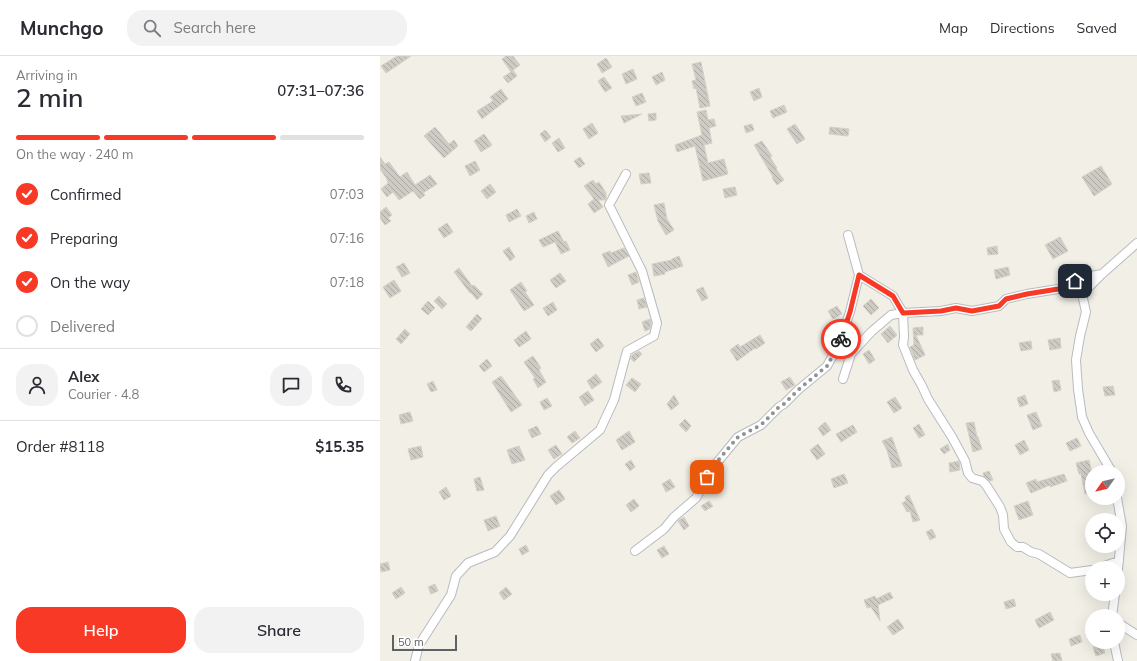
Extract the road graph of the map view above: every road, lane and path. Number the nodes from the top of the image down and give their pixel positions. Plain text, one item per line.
1 (626, 174) dead end
2 (848, 236) dead end
3 (1137, 243) edge
4 (1102, 274) junction
5 (859, 275) junction
6 (1086, 277) junction
7 (1082, 294) junction
8 (903, 313) junction
9 (843, 379) dead end
10 (1108, 465) edge
11 (1118, 505) edge
12 (635, 550) dead end
13 (1118, 561) edge
14 (1085, 571) edge
15 (1125, 627) edge
16 (1137, 635) edge
17 (1115, 649) edge
18 (415, 661) edge
19 (1118, 661) edge

1 - 18 street
2 - 5 street
3 - 4 street
4 - 6 street
4 - 7 street
5 - 8 street
5 - 12 street
6 - 7 street
6 - 8 street
7 - 10 street
8 - 9 street
8 - 14 street
11 - 13 street
15 - 16 street
17 - 19 street

